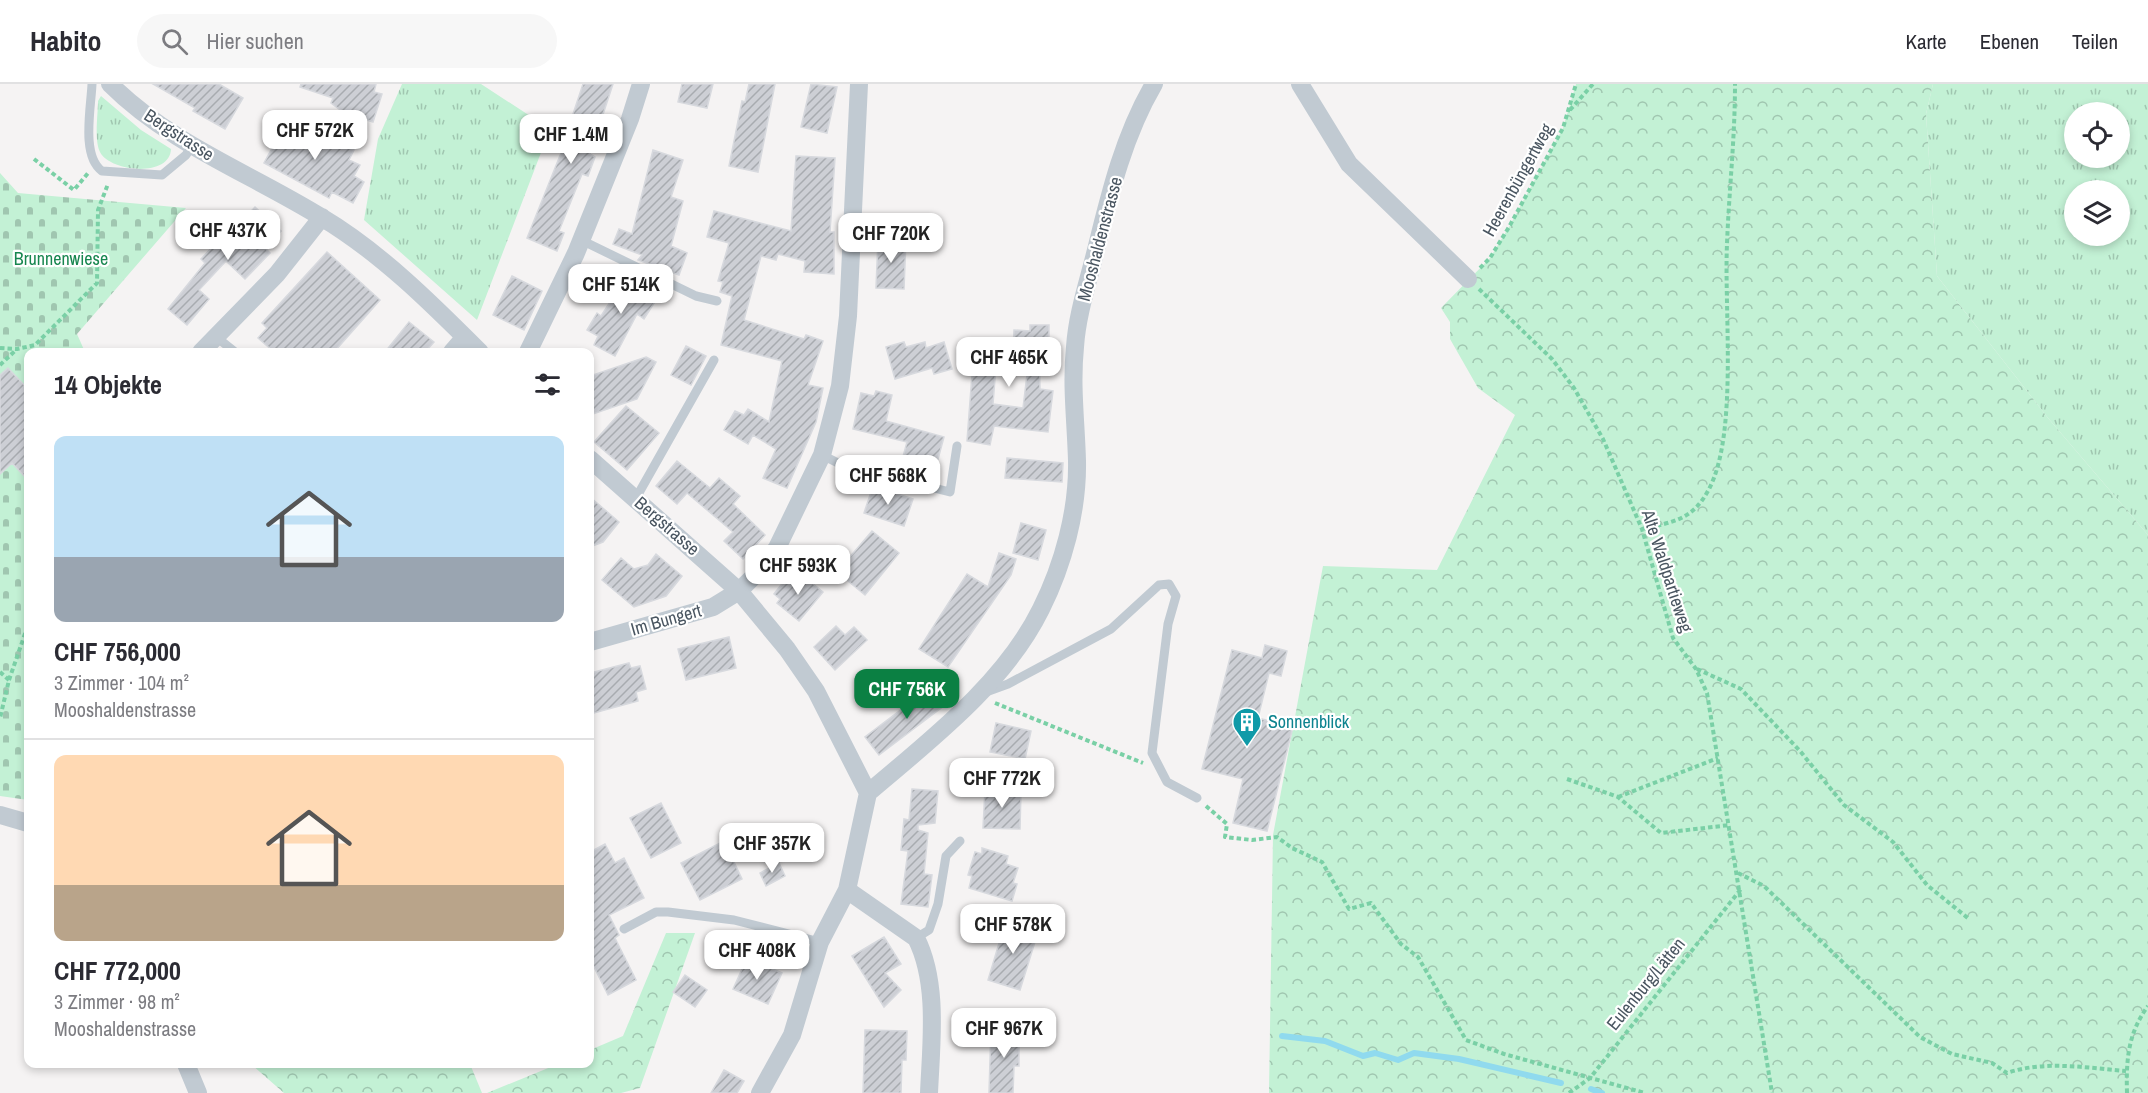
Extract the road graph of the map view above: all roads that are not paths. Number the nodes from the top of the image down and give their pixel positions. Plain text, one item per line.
1 (92, 84) edge
2 (110, 84) edge
3 (641, 84) edge
4 (859, 84) edge
5 (1154, 84) edge
6 (1300, 84) edge
7 (192, 145) junction
8 (322, 217) junction
9 (581, 240) junction
10 (1468, 279) road end
11 (717, 301) dead end
12 (215, 336) junction
13 (465, 337) junction
14 (204, 348) edge
15 (230, 348) edge
16 (455, 348) edge
17 (476, 348) edge
18 (530, 348) edge
19 (714, 360) dead end
20 (957, 446) dead end
21 (822, 455) junction
22 (594, 462) edge
23 (636, 498) junction
24 (739, 591) junction
25 (594, 641) edge
26 (978, 695) junction
27 (868, 793) junction
28 (1197, 798) road end
29 (0, 815) edge
30 (24, 822) edge
31 (960, 841) dead end
32 (847, 890) junction
33 (624, 929) dead end
34 (916, 938) junction
35 (820, 942) junction
36 (188, 1068) edge
37 (198, 1093) edge
38 (760, 1093) edge
39 (929, 1093) edge

1 - 7 lane
2 - 7 street, Bergstrasse
3 - 9 street
4 - 21 street, Im Bungert
5 - 26 street, Mooshaldenstrasse
6 - 10 street
7 - 8 street, Bergstrasse
8 - 12 street
8 - 13 street, Bergstrasse
9 - 11 lane
9 - 18 street
12 - 14 street
12 - 15 lane
13 - 16 street
13 - 17 street, Bergstrasse
19 - 23 lane
20 - 21 lane
21 - 24 street, Im Bungert
22 - 23 street, Bergstrasse
23 - 24 street, Bergstrasse
24 - 25 street, Im Bungert
24 - 27 street, Bergstrasse
26 - 27 street, Mooshaldenstrasse
26 - 28 lane
27 - 32 street
29 - 30 street
31 - 34 lane
32 - 34 street
32 - 35 street
33 - 35 lane
34 - 39 street
35 - 38 street
36 - 37 street

